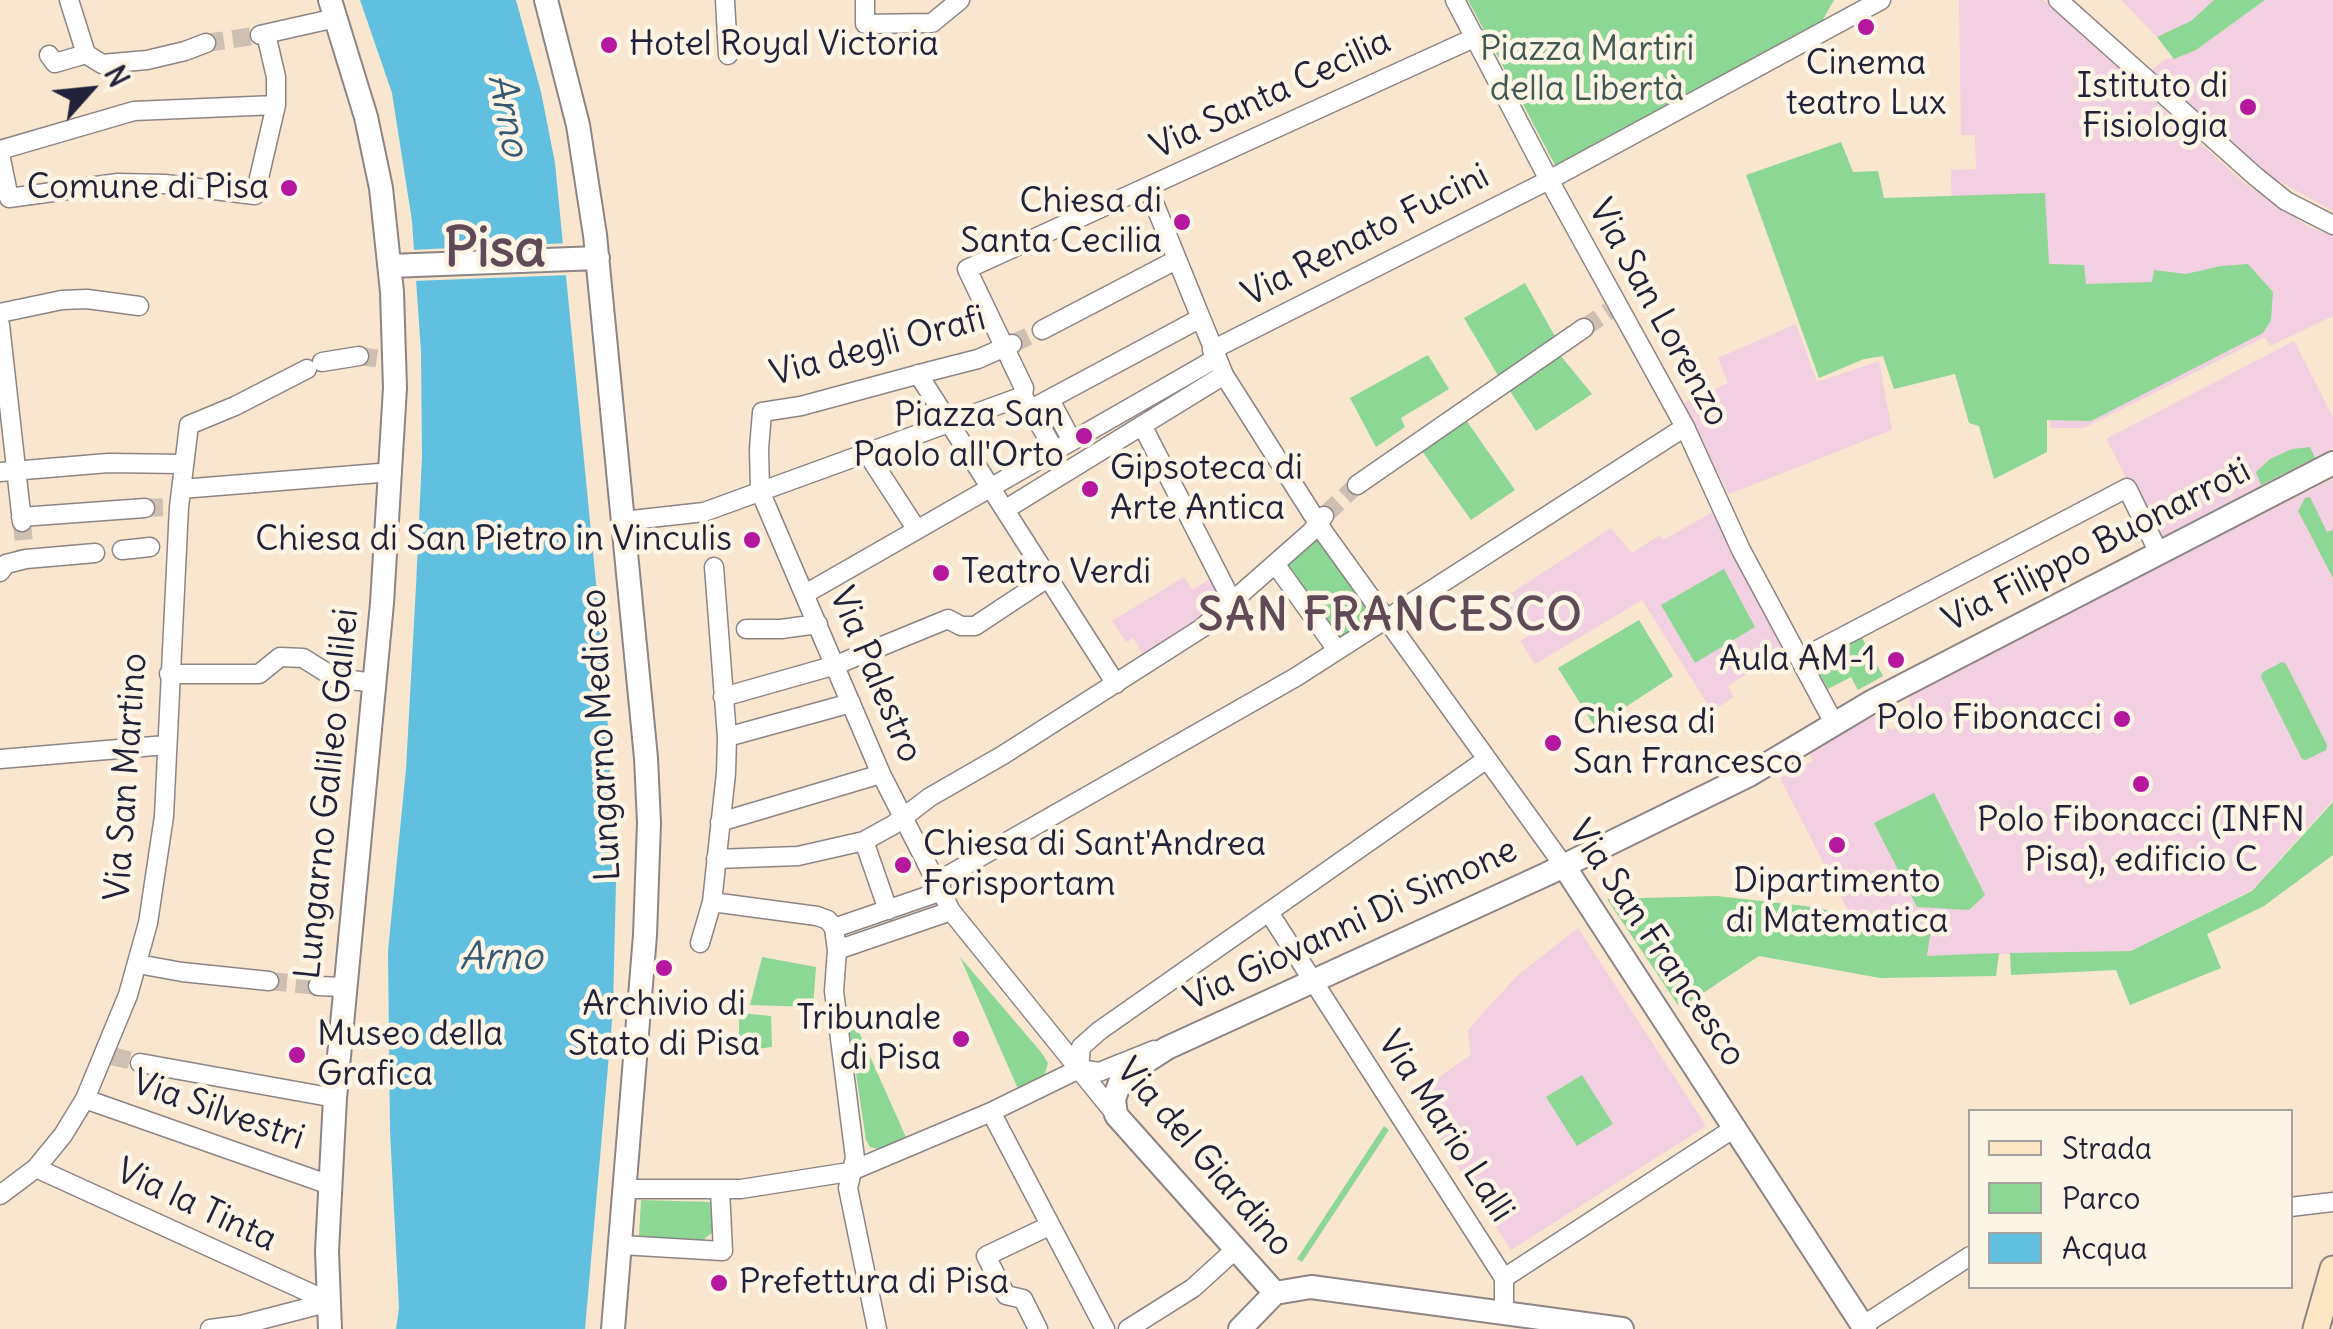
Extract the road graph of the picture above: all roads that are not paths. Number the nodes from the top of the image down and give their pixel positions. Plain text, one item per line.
1 (69, 0) edge
2 (546, 0) edge
3 (725, 0) edge
4 (864, 0) edge
5 (960, 0) edge
6 (1455, 0) edge
7 (2058, 0) edge
8 (1873, 5) edge
9 (333, 9) edge
10 (1476, 36) junction
11 (206, 42) tunnel mouth
12 (48, 54) dead end
13 (86, 54) junction
14 (728, 55) dead end
15 (276, 105) junction
16 (1, 150) edge
17 (1549, 180) junction
18 (1148, 188) junction
19 (2333, 225) edge
20 (588, 259) junction
21 (1176, 260) junction
22 (397, 266) junction
23 (139, 306) dead end
24 (0, 313) edge
25 (1199, 319) junction
26 (0, 325) edge
27 (1584, 328) tunnel mouth
28 (1042, 330) tunnel mouth
29 (1008, 345) junction
30 (2, 356) edge
31 (359, 356) tunnel mouth
32 (1217, 361) junction
33 (918, 374) junction
34 (1050, 400) junction
35 (1027, 402) junction
36 (947, 424) junction
37 (1142, 426) junction
38 (1686, 427) junction
39 (1072, 441) junction
40 (1055, 451) junction
41 (868, 452) junction
42 (2333, 463) edge
43 (184, 464) junction
44 (9, 471) edge
45 (392, 472) junction
46 (1357, 485) tunnel mouth
47 (992, 488) junction
48 (760, 491) junction
49 (176, 501) junction
50 (145, 508) tunnel mouth
51 (1006, 509) junction
52 (1321, 520) junction
53 (624, 521) junction
54 (918, 530) junction
55 (165, 546) junction
56 (122, 550) dead end
57 (95, 552) dead end
58 (2159, 552) junction
59 (1276, 565) junction
60 (714, 567) dead end
61 (0, 572) edge
62 (1049, 577) junction
63 (804, 594) junction
64 (1234, 603) junction
65 (1387, 618) junction
66 (818, 624) junction
67 (746, 628) dead end
68 (1337, 650) junction
69 (1800, 659) junction
70 (836, 666) junction
71 (169, 674) junction
72 (375, 683) junction
73 (1116, 684) junction
74 (724, 697) junction
75 (851, 703) junction
76 (1834, 723) junction
77 (727, 736) junction
78 (166, 745) junction
79 (0, 756) edge
80 (1487, 760) junction
81 (881, 774) junction
82 (900, 816) junction
83 (720, 822) junction
84 (864, 841) junction
85 (716, 859) junction
86 (1564, 866) junction
87 (940, 886) junction
88 (712, 902) junction
89 (888, 910) junction
90 (950, 910) junction
91 (1270, 914) junction
92 (834, 928) junction
93 (700, 943) dead end
94 (837, 950) junction
95 (138, 964) junction
96 (268, 981) tunnel mouth
97 (1314, 983) junction
98 (318, 986) tunnel mouth
99 (344, 988) junction
100 (1167, 1048) junction
101 (140, 1063) tunnel mouth
102 (1080, 1069) junction
103 (86, 1098) junction
104 (335, 1098) junction
105 (991, 1112) junction
106 (1116, 1115) junction
107 (1736, 1127) junction
108 (36, 1168) junction
109 (850, 1172) junction
110 (330, 1185) junction
111 (626, 1189) junction
112 (720, 1190) junction
113 (0, 1195) edge
114 (2333, 1202) edge
115 (2293, 1206) edge
116 (1049, 1226) junction
117 (622, 1245) junction
118 (1237, 1248) junction
119 (1968, 1257) edge
120 (2333, 1269) edge
121 (1504, 1278) junction
122 (1275, 1293) junction
123 (330, 1302) junction
124 (1504, 1312) junction
125 (1864, 1327) edge
126 (210, 1329) edge
127 (330, 1329) edge
128 (613, 1329) edge
129 (877, 1329) edge
130 (1038, 1329) edge
131 (1105, 1329) edge
132 (1128, 1329) edge
133 (1240, 1329) edge
134 (1622, 1329) edge
135 (2316, 1329) edge

1 - 13 street
2 - 20 street, Lungarno Mediceo
3 - 14 street
4 - 5 street
6 - 10 street, Via San Lorenzo
7 - 19 street
8 - 17 street
9 - 15 street
9 - 22 street, Lungarno Galileo Galilei
10 - 17 street, Via San Lorenzo
10 - 18 street, Via Santa Cecilia
11 - 13 street
12 - 13 street
15 - 16 street
15 - 16 street
17 - 32 street, Via Renato Fucini
17 - 38 street, Via San Lorenzo
18 - 21 street, Via San Francesco
18 - 29 street, Via Santa Cecilia
20 - 22 street
20 - 53 street, Lungarno Mediceo
21 - 25 street, Via San Francesco
21 - 28 street
22 - 45 street, Lungarno Galileo Galilei
23 - 24 street
25 - 32 street, Via San Francesco
25 - 34 street
26 - 30 street
27 - 46 street
29 - 33 street, Via degli Orafi
29 - 35 street
30 - 44 street
31 - 43 street, Via San Martino
32 - 37 street
32 - 39 street
32 - 52 street, Via San Francesco
33 - 36 street
33 - 48 street, Via degli Orafi
34 - 35 street
34 - 39 street
35 - 36 street
35 - 40 street
36 - 41 street
36 - 47 street
37 - 51 street
37 - 64 street
38 - 65 street
38 - 69 street, Via San Lorenzo
39 - 40 street
40 - 47 street
41 - 48 street
41 - 54 street
42 - 58 street, Via Filippo Buonarroti
43 - 44 street
43 - 49 street, Via San Martino
44 - 50 street
45 - 49 street
45 - 72 street, Lungarno Galileo Galilei
47 - 51 street
47 - 54 street
48 - 53 street
48 - 63 street, Via Palestro
49 - 55 street, Via San Martino
51 - 62 street
52 - 59 street
52 - 65 street, Via San Francesco
53 - 111 street, Lungarno Mediceo
54 - 63 street
55 - 56 street
55 - 71 street, Via San Martino
57 - 61 street
58 - 69 street
58 - 76 street, Via Filippo Buonarroti
59 - 64 street
59 - 68 street
60 - 74 street
62 - 70 street
62 - 73 street
63 - 66 street, Via Palestro
64 - 73 street
65 - 68 street
65 - 80 street, Via San Francesco
66 - 67 street
66 - 70 street, Via Palestro
68 - 87 street
69 - 76 street, Via San Lorenzo
70 - 74 street
70 - 75 street, Via Palestro
71 - 72 street
71 - 78 street, Via San Martino
72 - 99 street, Lungarno Galileo Galilei
73 - 82 street
74 - 77 street
75 - 77 street
75 - 81 street, Via Palestro
76 - 86 street, Via Filippo Buonarroti
77 - 83 street
78 - 79 street
78 - 95 street, Via San Martino
80 - 86 street, Via San Francesco
80 - 91 street
81 - 82 street, Via Palestro
81 - 83 street
82 - 84 street
82 - 87 street, Via Palestro
83 - 85 street
84 - 85 street
84 - 89 street
85 - 88 street
86 - 97 street, Via Giovanni Di Simone
86 - 107 street, Via San Francesco
87 - 89 street
87 - 90 street, Via Palestro
88 - 92 street
88 - 93 street
89 - 92 street
90 - 94 street
90 - 102 street, Via del Giardino
91 - 97 street, Via Mario Lalli
91 - 102 street
92 - 94 street
94 - 109 street
95 - 96 street
95 - 103 street, Via San Martino
97 - 100 street, Via Giovanni Di Simone
97 - 121 street, Via Mario Lalli
98 - 99 street
99 - 104 street, Lungarno Galileo Galilei
100 - 102 street, Via Giovanni Di Simone
100 - 106 street, Via Giovanni Di Simone
101 - 104 street
102 - 105 street, Via Giovanni Di Simone
102 - 106 street, Via del Giardino
103 - 108 street, Via San Martino
103 - 110 street, Via Silvestri
104 - 110 street, Lungarno Galileo Galilei
105 - 109 street, Via Giovanni Di Simone
105 - 116 street
106 - 118 street, Via del Giardino
107 - 121 street
107 - 125 street, Via San Francesco
108 - 113 street, Via San Martino
108 - 123 street, Via la Tinta
109 - 112 street, Via Giovanni Di Simone
109 - 129 street
110 - 123 street, Lungarno Galileo Galilei
111 - 112 street, Via Giovanni Di Simone
111 - 117 street, Lungarno Mediceo
112 - 117 street
114 - 115 street
116 - 130 street
116 - 131 street
117 - 128 street, Lungarno Mediceo
118 - 122 street, Via del Giardino
118 - 132 street
119 - 125 street
120 - 135 main road
121 - 124 street, Via Mario Lalli
122 - 124 street
122 - 133 street
123 - 126 street
123 - 127 street, Lungarno Galileo Galilei
124 - 134 street

